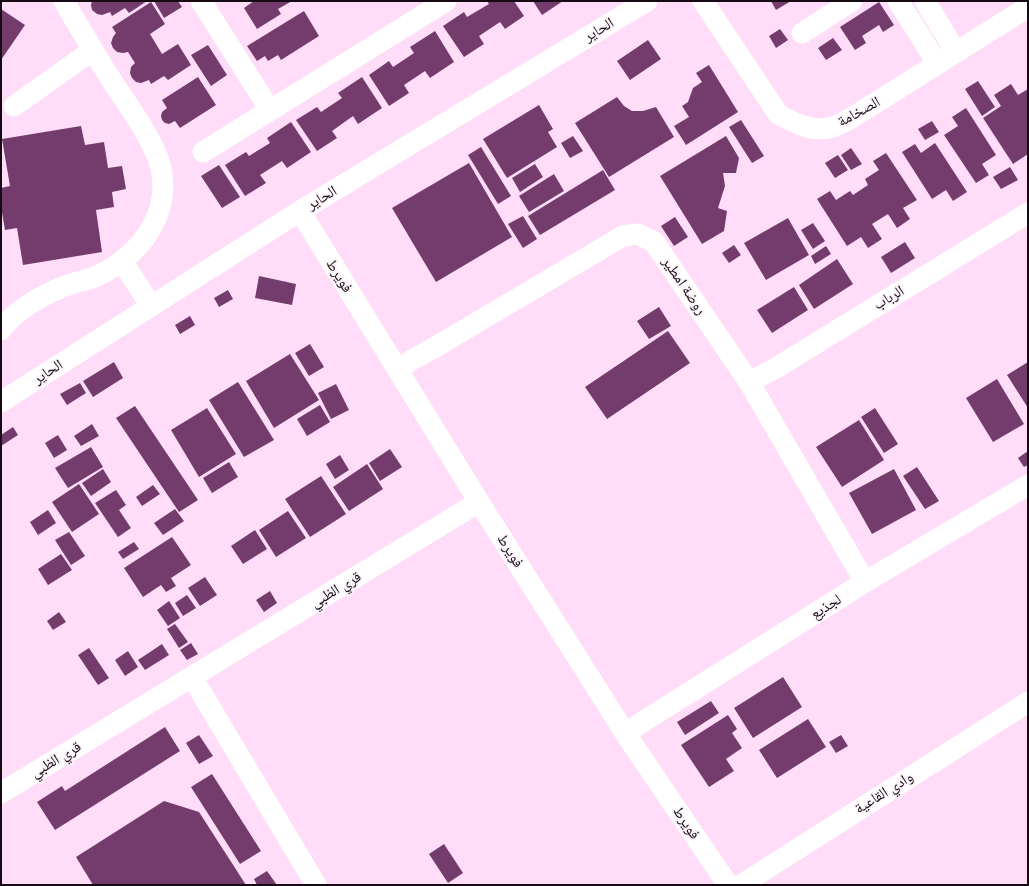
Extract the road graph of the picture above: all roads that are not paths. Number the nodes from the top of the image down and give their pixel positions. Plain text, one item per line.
1 (64, 1) edge
2 (201, 1) edge
3 (446, 1) edge
4 (647, 1) edge
5 (703, 1) edge
6 (852, 1) edge
7 (898, 1) edge
8 (925, 1) edge
9 (1028, 7) edge
10 (802, 33) dead end
11 (93, 50) junction
12 (956, 52) junction
13 (937, 63) junction
14 (14, 106) dead end
15 (270, 110) junction
16 (203, 152) dead end
17 (300, 211) junction
18 (1028, 213) edge
19 (122, 262) junction
20 (151, 306) junction
21 (1, 330) edge
22 (398, 369) junction
23 (749, 382) junction
24 (1, 402) edge
25 (1028, 485) edge
26 (479, 502) junction
27 (865, 582) junction
28 (192, 677) junction
29 (1028, 702) edge
30 (625, 733) junction
31 (1, 793) edge
32 (316, 885) edge
33 (728, 885) edge
34 (741, 885) edge

1 - 11 street
2 - 15 street
3 - 15 street
4 - 17 street, الحاير
5 - 13 street, الصخامة
6 - 10 street
7 - 13 street
8 - 12 street
9 - 12 street, الصخامة
11 - 14 street
11 - 19 street
12 - 13 street, الصخامة
15 - 16 street
17 - 20 street, الحاير
17 - 22 street, فويرط
18 - 23 street, الرباب
19 - 20 street
19 - 21 street
20 - 24 street, الحاير
22 - 23 street, روضة امطير
22 - 26 street, فويرط
23 - 27 street, روضة امطير
25 - 27 street, لجذيع
26 - 28 street, قري الظبي
26 - 30 street, فويرط
27 - 30 street, لجذيع
28 - 31 street, قري الظبي
28 - 32 street
29 - 34 street, وادي القاعية
30 - 33 street, فويرط

